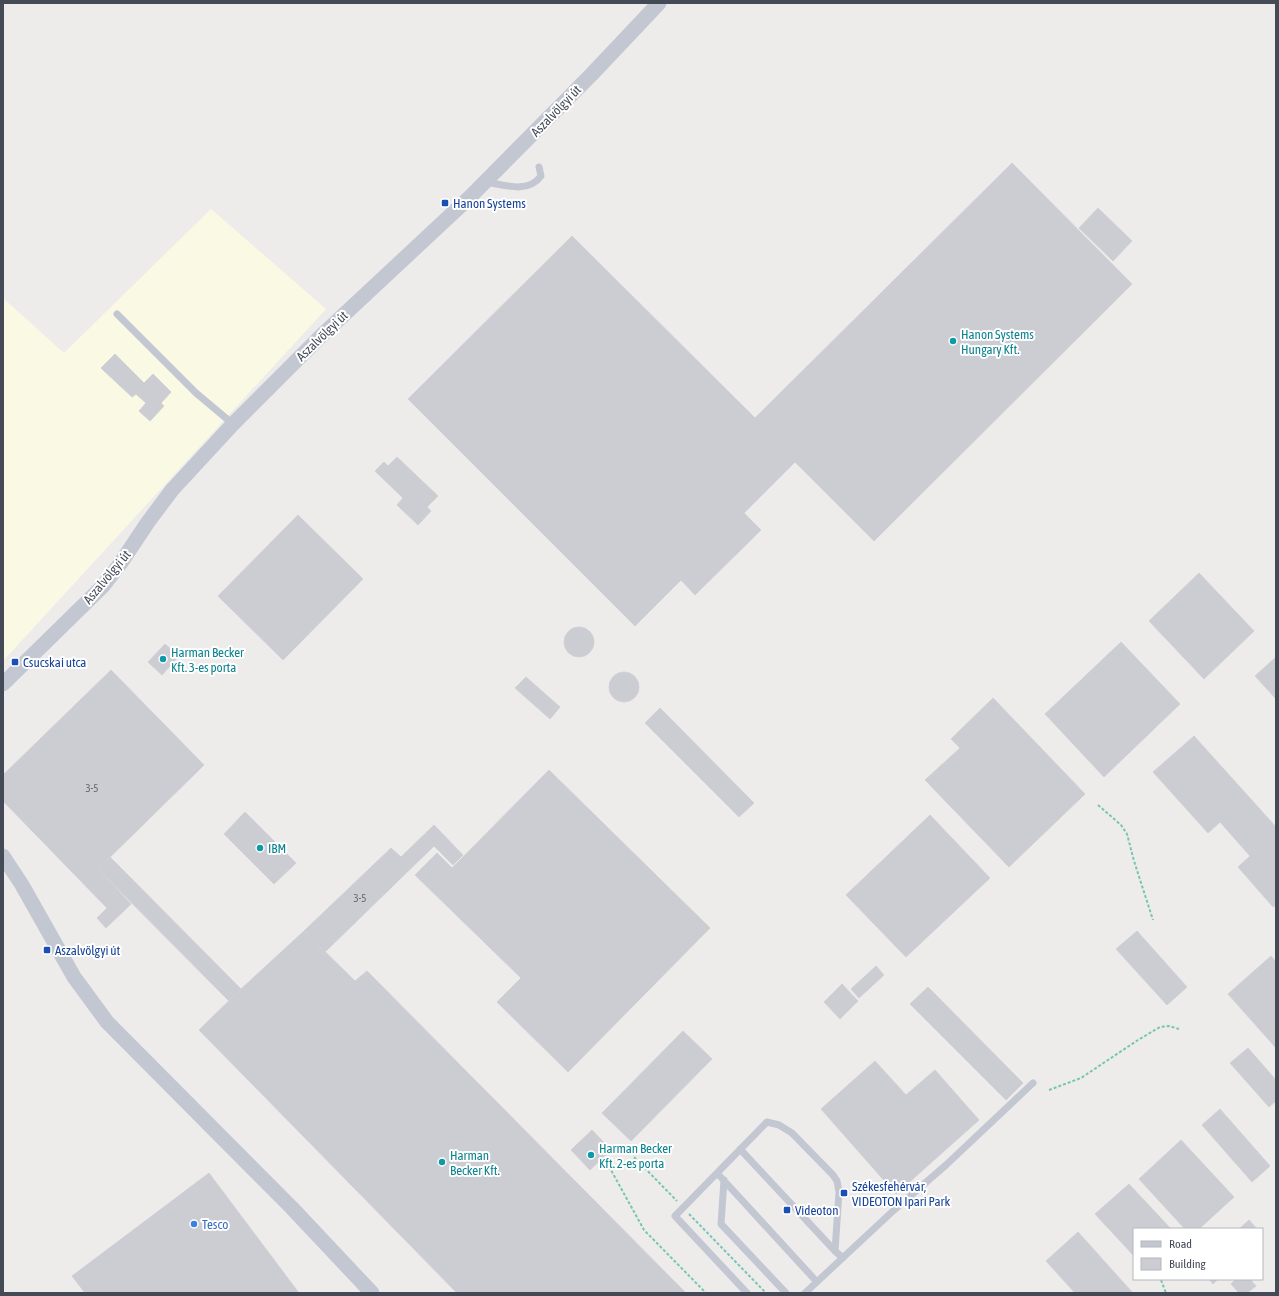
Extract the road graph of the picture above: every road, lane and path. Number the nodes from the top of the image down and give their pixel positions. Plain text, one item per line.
1 (659, 3) edge
2 (539, 167) dead end
3 (486, 182) junction
4 (117, 314) dead end
5 (234, 424) junction
6 (3, 684) edge
7 (1098, 805) dead end
8 (3, 856) edge
9 (1153, 920) dead end
10 (1179, 1029) dead end
11 (1033, 1083) dead end
12 (1049, 1090) dead end
13 (740, 1149) junction
14 (634, 1157) dead end
15 (601, 1160) dead end
16 (717, 1173) junction
17 (724, 1180) junction
18 (683, 1208) junction
19 (835, 1251) junction
20 (843, 1258) junction
21 (1161, 1280) dead end
22 (817, 1282) junction
23 (372, 1293) edge
24 (706, 1293) edge
25 (747, 1293) edge
26 (766, 1293) edge
27 (786, 1293) edge
28 (805, 1293) edge
29 (1166, 1293) edge

1 - 3 street, Aszalvölgyi út
2 - 3 lane
3 - 5 street, Aszalvölgyi út
4 - 5 lane
5 - 6 street, Aszalvölgyi út
7 - 9 path
8 - 23 street
10 - 12 path
11 - 20 lane
13 - 16 lane
13 - 19 lane
13 - 19 lane
14 - 18 path
15 - 24 path
16 - 17 lane
16 - 18 lane
17 - 22 lane
17 - 27 lane
18 - 25 lane
18 - 26 path
19 - 20 lane
20 - 22 lane
21 - 29 path
22 - 28 lane

